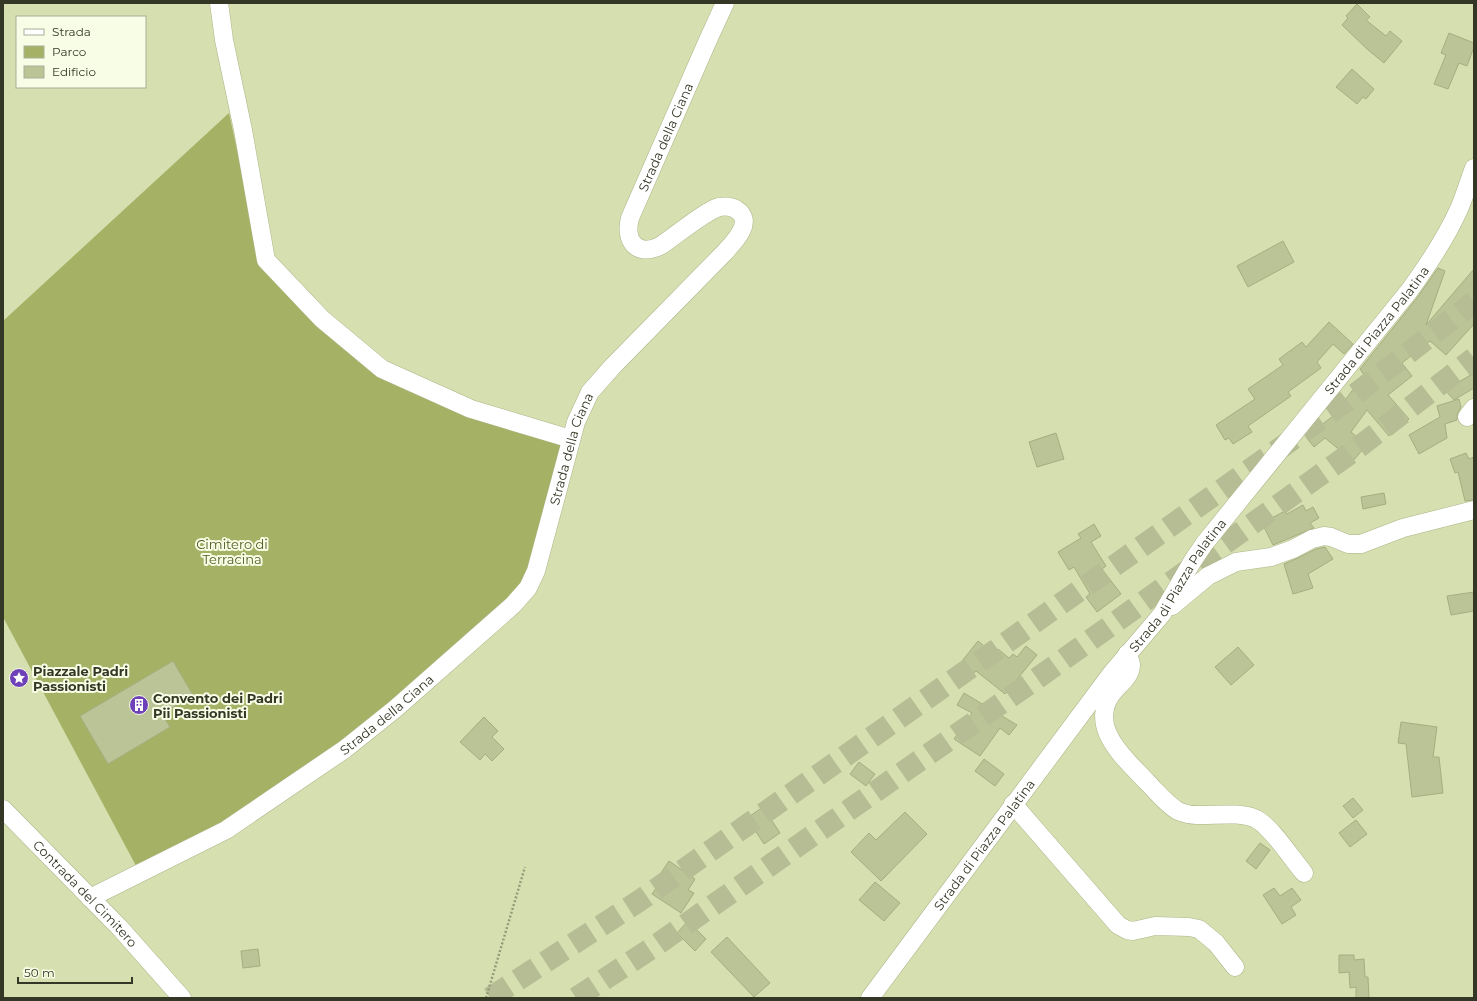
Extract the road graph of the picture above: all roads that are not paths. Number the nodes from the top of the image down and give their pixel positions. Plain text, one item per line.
1 (219, 3) edge
2 (725, 3) edge
3 (1474, 168) edge
4 (571, 439) junction
5 (1474, 510) edge
6 (1162, 614) junction
7 (1127, 654) junction
8 (1013, 804) junction
9 (3, 809) edge
10 (1304, 873) dead end
11 (90, 898) junction
12 (1235, 967) dead end
13 (182, 998) edge
14 (870, 998) edge

1 - 4 street
2 - 4 street, Strada della Ciana
3 - 6 street, Strada di Piazza Palatina
4 - 11 street, Strada della Ciana
5 - 6 street
6 - 7 street, Strada di Piazza Palatina
7 - 8 street, Strada di Piazza Palatina
7 - 10 street
8 - 12 street
8 - 14 street, Strada di Piazza Palatina
9 - 11 street, Contrada del Cimitero
11 - 13 street, Contrada del Cimitero

